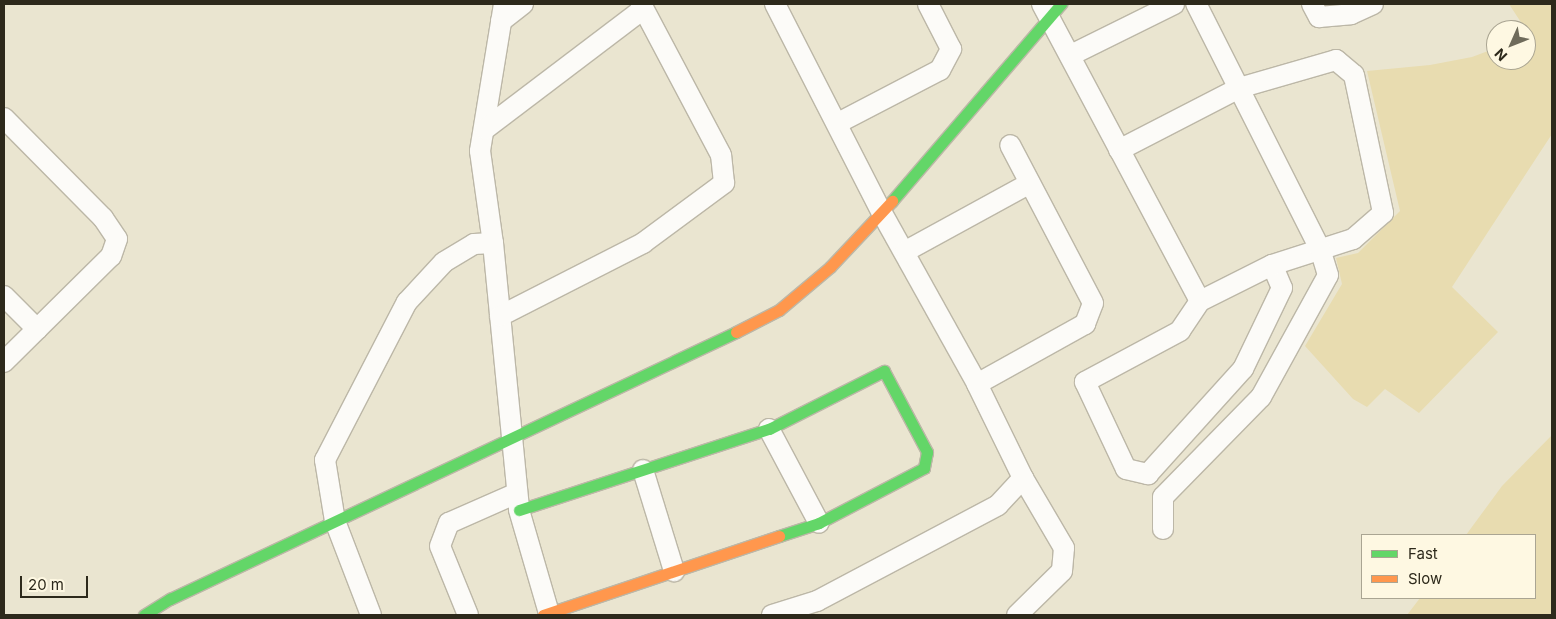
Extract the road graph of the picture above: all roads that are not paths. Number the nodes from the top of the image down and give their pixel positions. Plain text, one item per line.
1 (523, 4) edge
2 (775, 4) edge
3 (928, 4) edge
4 (1174, 4) edge
5 (1196, 4) edge
6 (1312, 4) edge
7 (1373, 4) edge
8 (642, 6) edge
9 (1051, 8) edge
10 (502, 12) edge
11 (1071, 55) junction
12 (1239, 88) junction
13 (4, 118) edge
14 (838, 123) junction
15 (485, 129) junction
16 (1010, 145) dead end
17 (1119, 150) junction
18 (1030, 183) junction
19 (882, 213) junction
20 (493, 243) junction
21 (1320, 249) junction
22 (906, 251) junction
23 (1272, 265) junction
24 (4, 296) edge
25 (1200, 301) junction
26 (500, 316) junction
27 (37, 329) junction
28 (4, 362) edge
29 (977, 384) junction
30 (769, 429) junction
31 (511, 438) junction
32 (643, 470) junction
33 (1023, 478) junction
34 (518, 502) junction
35 (335, 521) junction
36 (819, 523) junction
37 (1163, 530) dead end
38 (674, 571) junction
39 (819, 608) edge
40 (546, 614) edge
41 (144, 615) edge
42 (371, 615) edge
43 (468, 615) edge
44 (772, 615) edge
45 (1017, 615) edge

1 - 10 street
2 - 14 street
3 - 14 street
4 - 11 street
5 - 12 street
6 - 7 street
8 - 15 street
8 - 26 street
9 - 11 street
9 - 19 street
10 - 15 street
11 - 17 street
12 - 17 street
12 - 21 street
12 - 21 street
13 - 27 street
14 - 19 street
15 - 20 street
16 - 18 street
17 - 25 street
18 - 22 street
18 - 29 street
19 - 22 street
19 - 31 street
20 - 26 street
20 - 35 street
21 - 23 street
21 - 37 street
22 - 29 street
23 - 25 street
23 - 25 street
24 - 27 street
26 - 31 street
27 - 28 street
29 - 33 street
30 - 32 street
30 - 36 street
30 - 36 street
31 - 34 street
31 - 35 street
32 - 34 street
32 - 38 street
33 - 39 street
33 - 45 street
34 - 40 street
34 - 43 street
35 - 41 street
35 - 42 street
36 - 38 street
38 - 40 street
39 - 44 street

